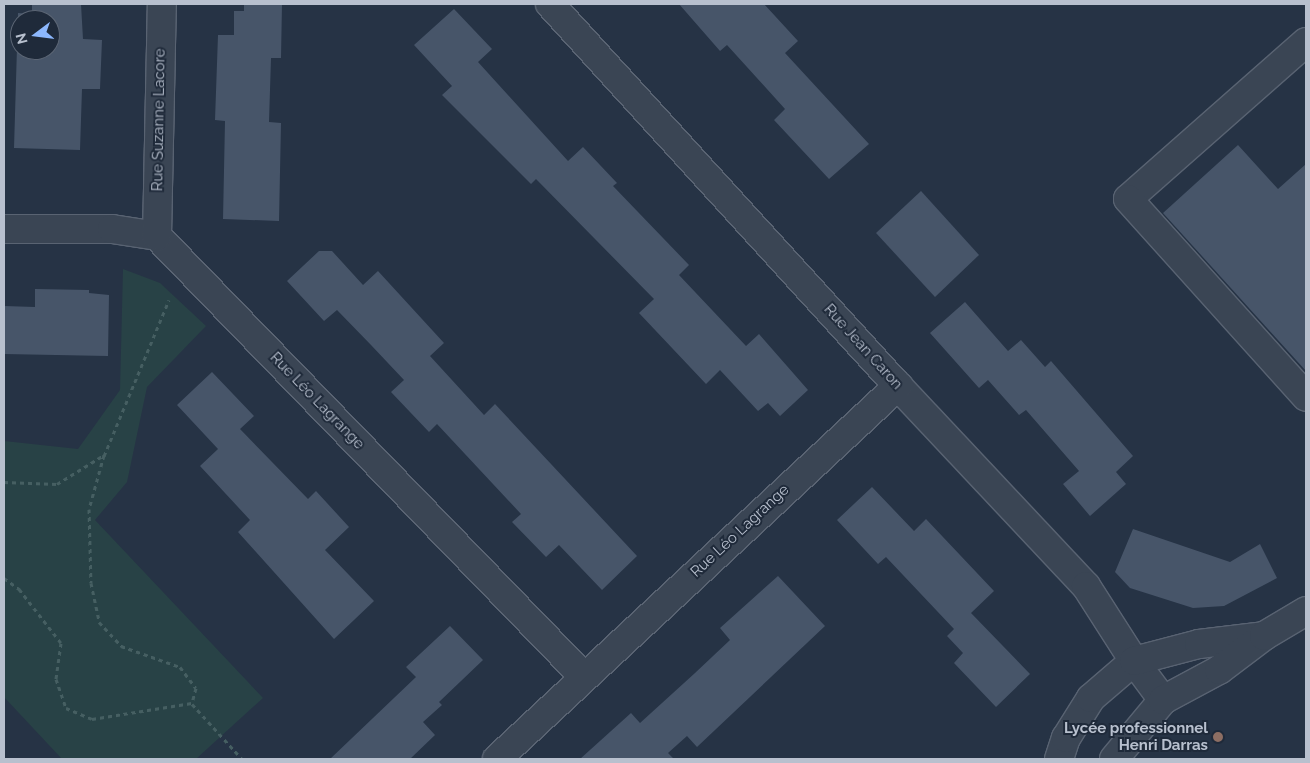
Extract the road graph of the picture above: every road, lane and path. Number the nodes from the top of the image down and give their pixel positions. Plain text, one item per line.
1 (162, 4) edge
2 (550, 4) edge
3 (1306, 42) edge
4 (4, 230) edge
5 (157, 236) junction
6 (184, 264) junction
7 (898, 386) junction
8 (1306, 397) edge
9 (102, 461) junction
10 (4, 482) edge
11 (4, 578) edge
12 (1306, 611) edge
13 (1264, 636) junction
14 (1134, 661) junction
15 (584, 676) junction
16 (1163, 700) junction
17 (192, 703) junction
18 (242, 759) edge
19 (497, 759) edge
20 (1059, 759) edge
21 (1114, 759) edge

1 - 5 street, Rue Suzanne Lacore
2 - 7 street, Rue Jean Caron
3 - 8 street
4 - 5 street
5 - 6 street, Rue Léo Lagrange
6 - 9 path
6 - 15 street, Rue Léo Lagrange
7 - 14 street, Rue Jean Caron
7 - 15 street, Rue Léo Lagrange
9 - 10 path
9 - 17 path
11 - 17 path
12 - 13 street
13 - 14 street
13 - 16 street
14 - 16 street, Rue Jean Caron
14 - 20 street
15 - 19 street, Rue Léo Lagrange
16 - 21 street
17 - 18 path

